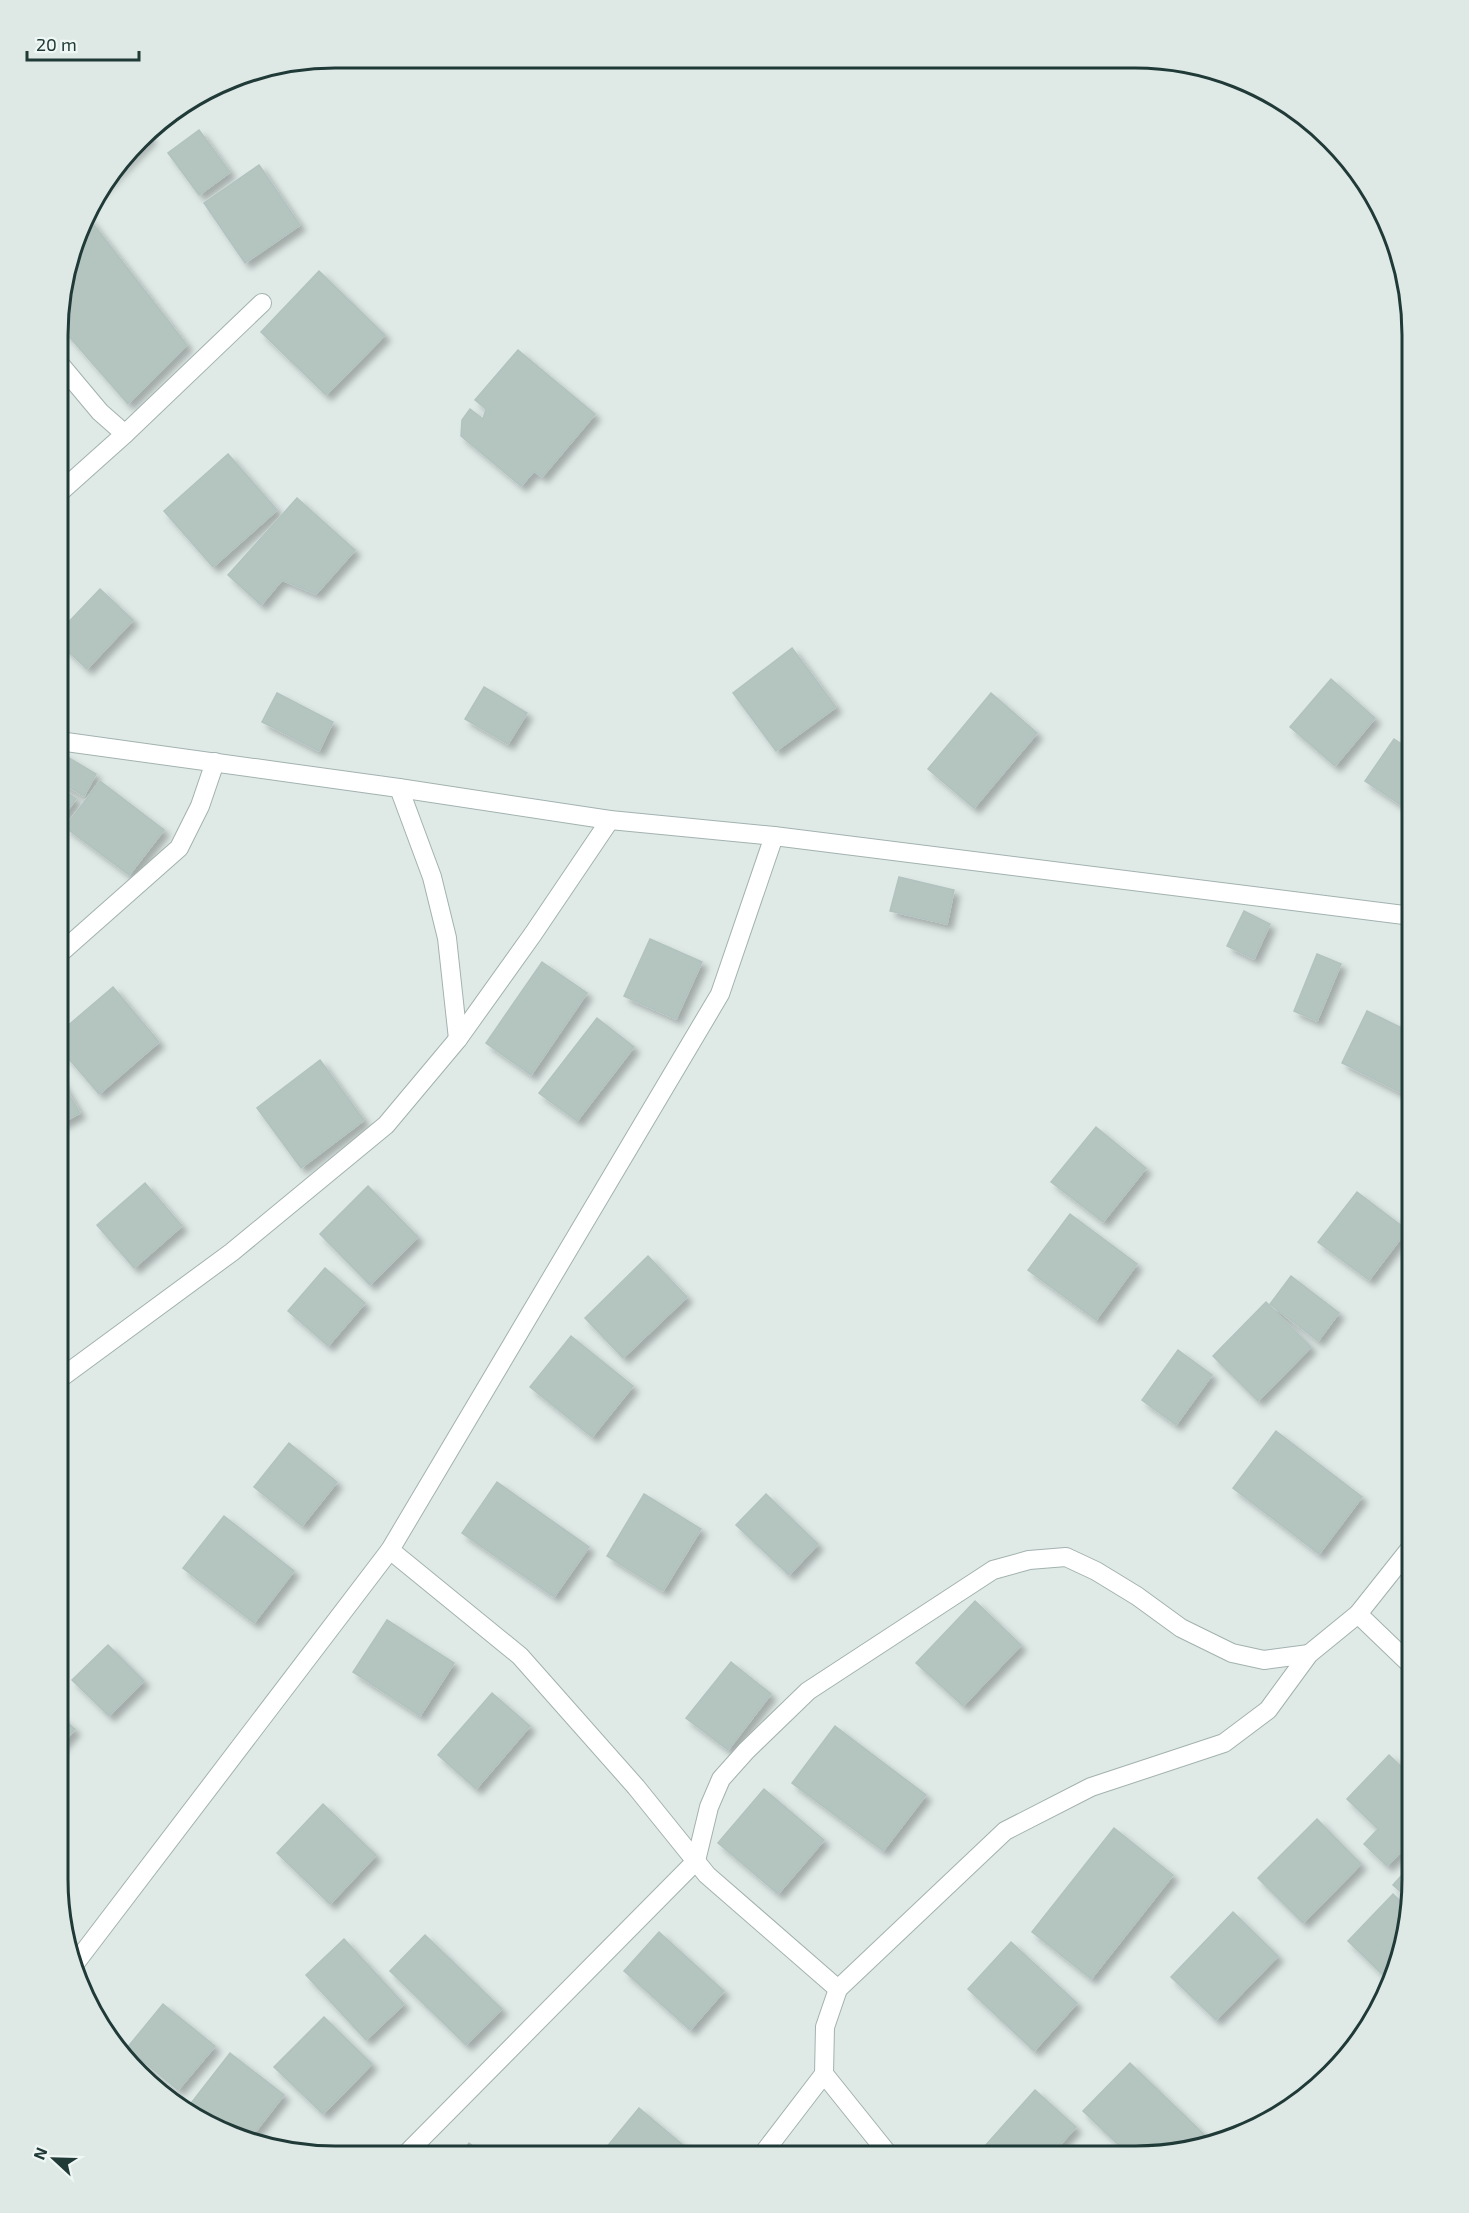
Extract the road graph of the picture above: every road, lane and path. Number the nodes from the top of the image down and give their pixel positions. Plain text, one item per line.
1 (262, 303) dead end
2 (68, 374) edge
3 (125, 434) junction
4 (68, 485) edge
5 (68, 742) edge
6 (215, 762) junction
7 (399, 788) junction
8 (610, 820) junction
9 (774, 836) junction
10 (1402, 915) edge
11 (68, 946) edge
12 (458, 1039) junction
13 (68, 1373) edge
14 (390, 1550) junction
15 (1402, 1559) edge
16 (1358, 1614) junction
17 (1309, 1654) junction
18 (1402, 1656) edge
19 (696, 1861) junction
20 (80, 1957) edge
21 (837, 1989) junction
22 (824, 2074) junction
23 (414, 2146) edge
24 (769, 2146) edge
25 (882, 2146) edge

1 - 3 street
2 - 3 street
3 - 4 street
5 - 6 street
6 - 7 street
6 - 11 street
7 - 8 street
7 - 12 street
8 - 9 street
8 - 12 street
9 - 10 street
9 - 14 street
12 - 13 street
14 - 19 street
14 - 20 street
15 - 16 street
16 - 17 street
16 - 18 street
17 - 19 street
17 - 21 street
19 - 21 street
19 - 23 street
21 - 22 street
22 - 24 street
22 - 25 street

